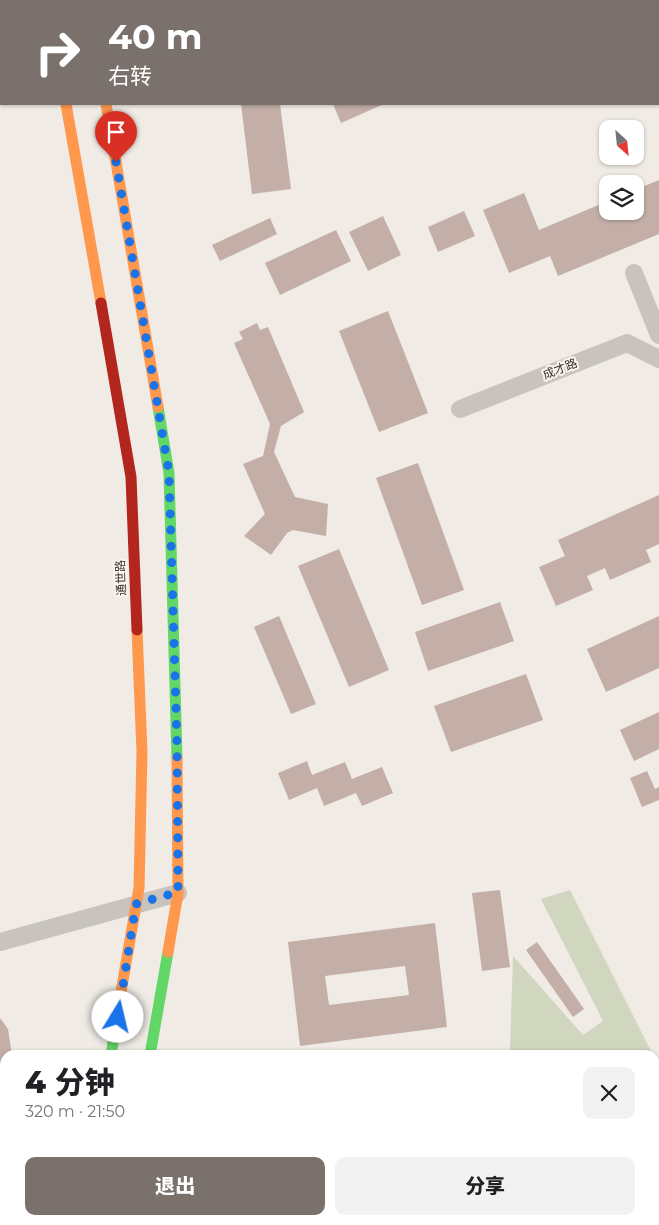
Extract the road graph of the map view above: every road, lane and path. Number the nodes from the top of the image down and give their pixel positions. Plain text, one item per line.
1 (66, 105) edge
2 (106, 105) edge
3 (634, 273) dead end
4 (659, 335) edge
5 (659, 359) edge
6 (460, 409) dead end
7 (178, 892) junction
8 (136, 904) junction
9 (0, 942) edge
10 (112, 1050) edge
11 (151, 1050) edge

1 - 8 main road, 通世路
2 - 7 main road
3 - 4 street
5 - 6 street, 成才路
7 - 8 street
7 - 11 main road
8 - 9 street
8 - 10 main road, 通世路

